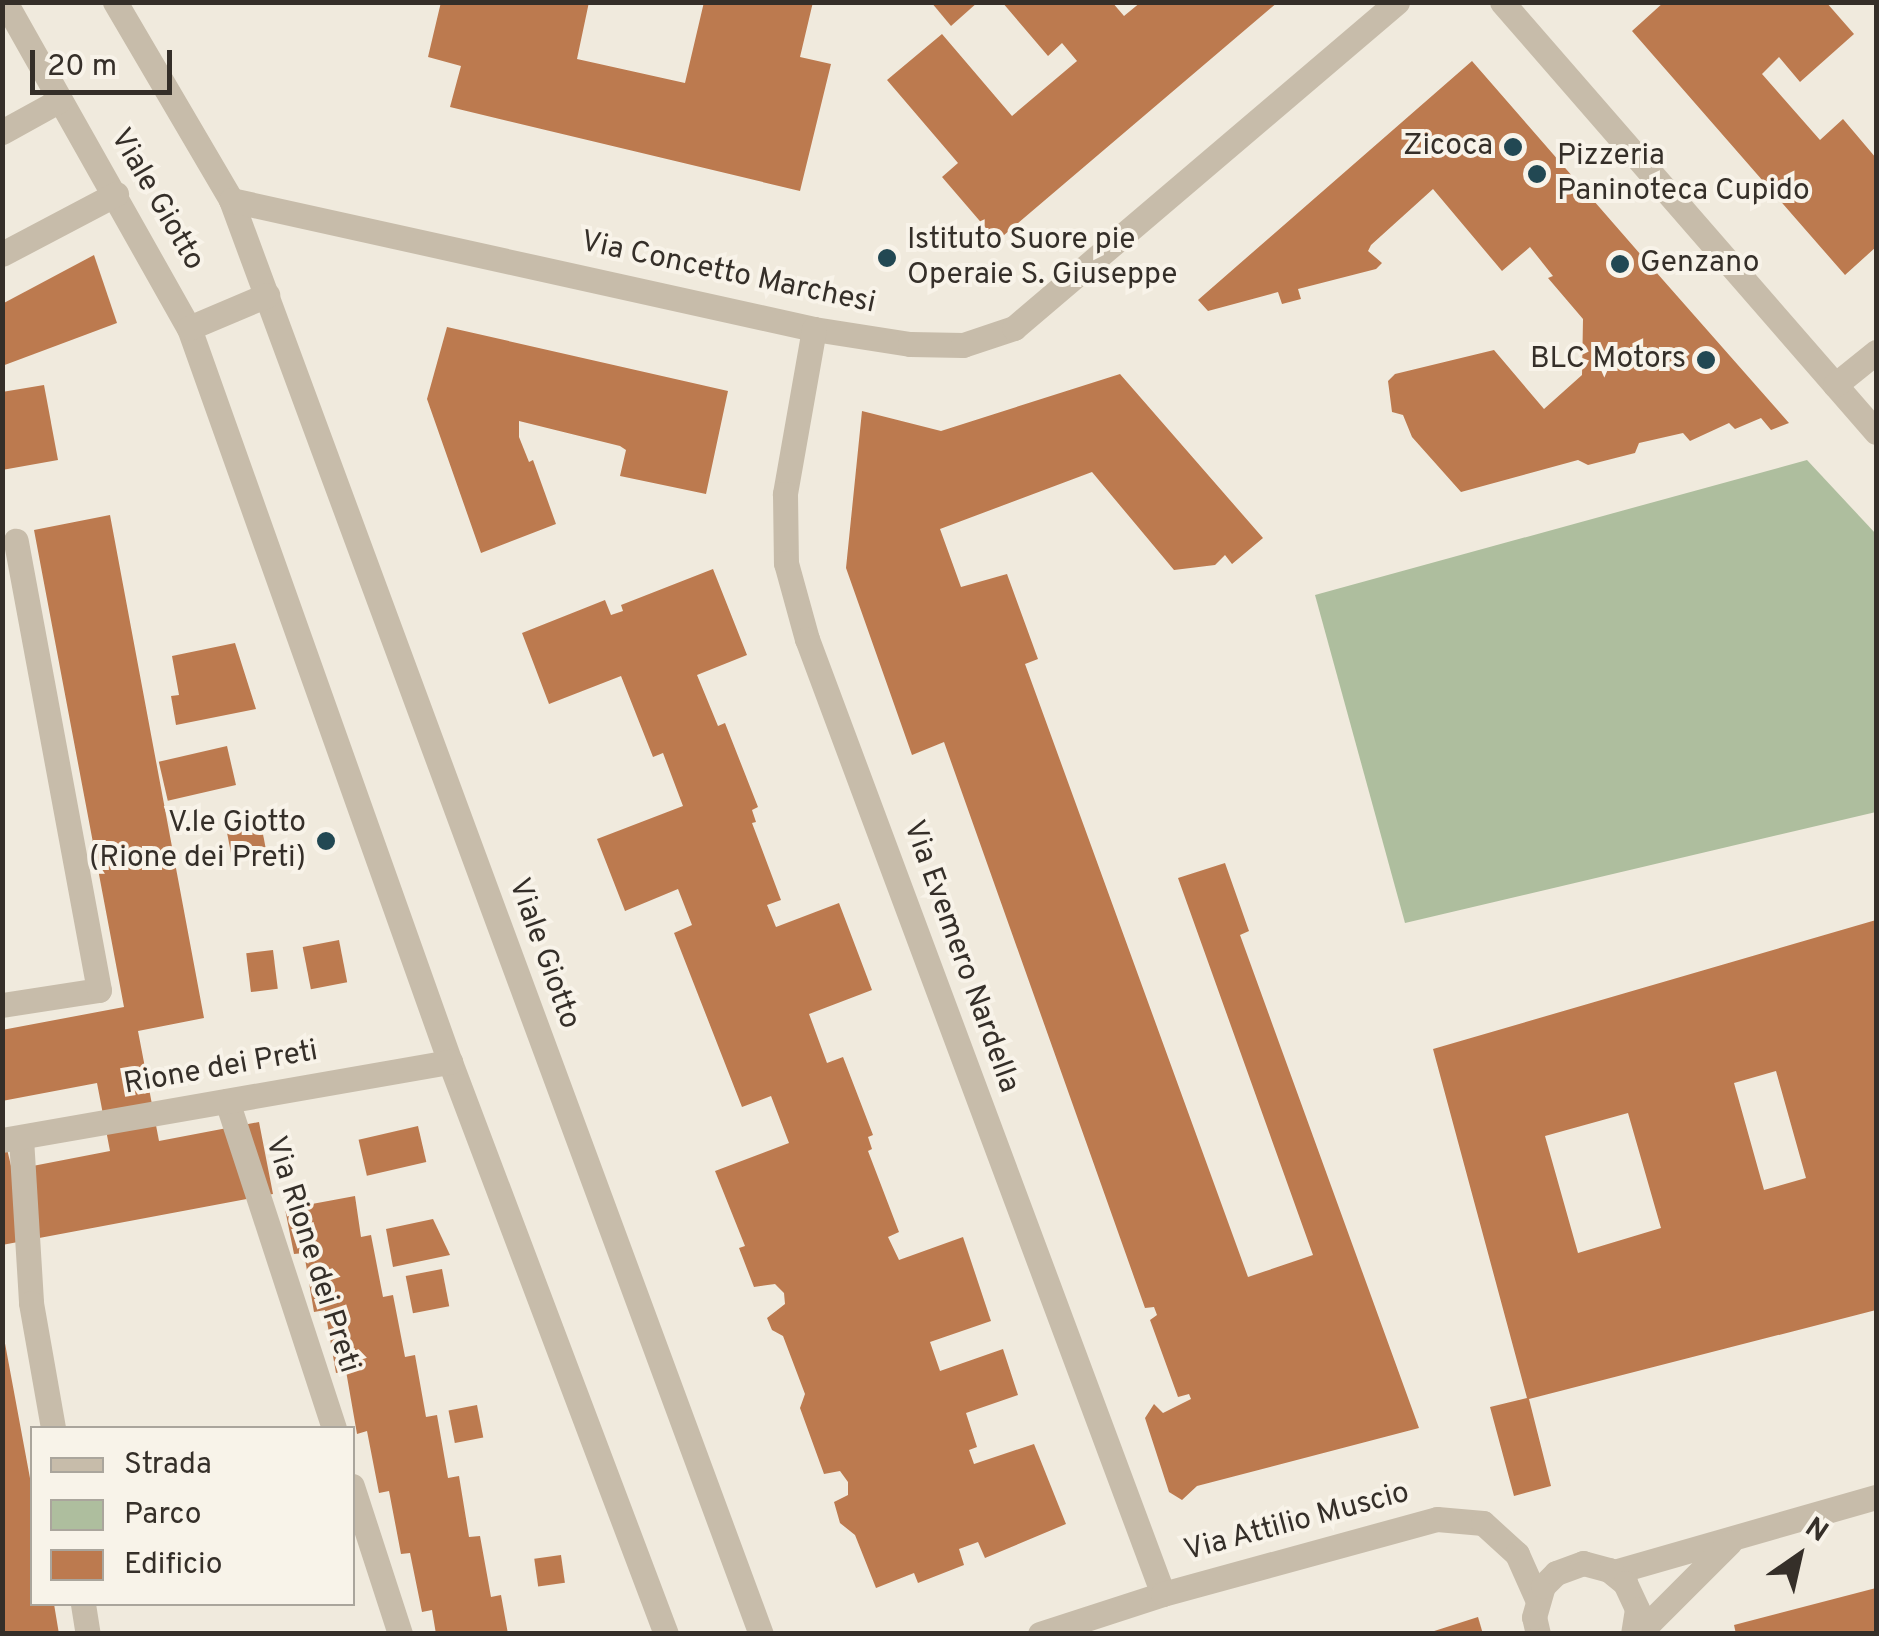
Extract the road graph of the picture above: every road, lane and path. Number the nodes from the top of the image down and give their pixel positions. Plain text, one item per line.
1 (5, 2) edge
2 (1396, 2) edge
3 (1502, 2) edge
4 (116, 3) edge
5 (60, 100) junction
6 (2, 132) edge
7 (116, 194) junction
8 (231, 200) junction
9 (2, 254) edge
10 (266, 295) junction
11 (189, 328) junction
12 (814, 329) junction
13 (1876, 352) edge
14 (1835, 385) junction
15 (1876, 432) edge
16 (16, 541) dead end
17 (2, 1005) edge
18 (450, 1062) junction
19 (227, 1101) junction
20 (12, 1139) edge
21 (53, 1426) edge
22 (333, 1426) edge
23 (355, 1495) edge
24 (1876, 1497) edge
25 (1732, 1540) junction
26 (1614, 1572) junction
27 (1163, 1594) junction
28 (1536, 1599) junction
29 (83, 1606) edge
30 (88, 1634) edge
31 (400, 1634) edge
32 (666, 1634) edge
33 (761, 1634) edge
34 (1040, 1634) edge
35 (1538, 1634) edge
36 (1635, 1634) edge

1 - 5 street, Viale Giotto
2 - 12 street, Via Concetto Marchesi
3 - 14 street
4 - 8 street, Viale Giotto
5 - 6 street
5 - 7 street, Viale Giotto
7 - 9 street
7 - 11 street, Viale Giotto
8 - 10 street, Viale Giotto
8 - 12 street, Via Concetto Marchesi
10 - 11 street
10 - 33 street, Viale Giotto
11 - 18 street, Viale Giotto
12 - 27 street, Via Evemero Nardella
13 - 14 street
14 - 15 street
16 - 17 street
18 - 19 street, Rione dei Preti
18 - 32 street, Viale Giotto
19 - 20 street, Rione dei Preti
19 - 22 street, Via Rione dei Preti
20 - 21 street
23 - 31 street
24 - 25 street
25 - 26 street
25 - 36 street
26 - 28 street
26 - 36 street
27 - 28 street, Via Attilio Muscio
27 - 34 street, Via Attilio Muscio
28 - 35 street
29 - 30 street

